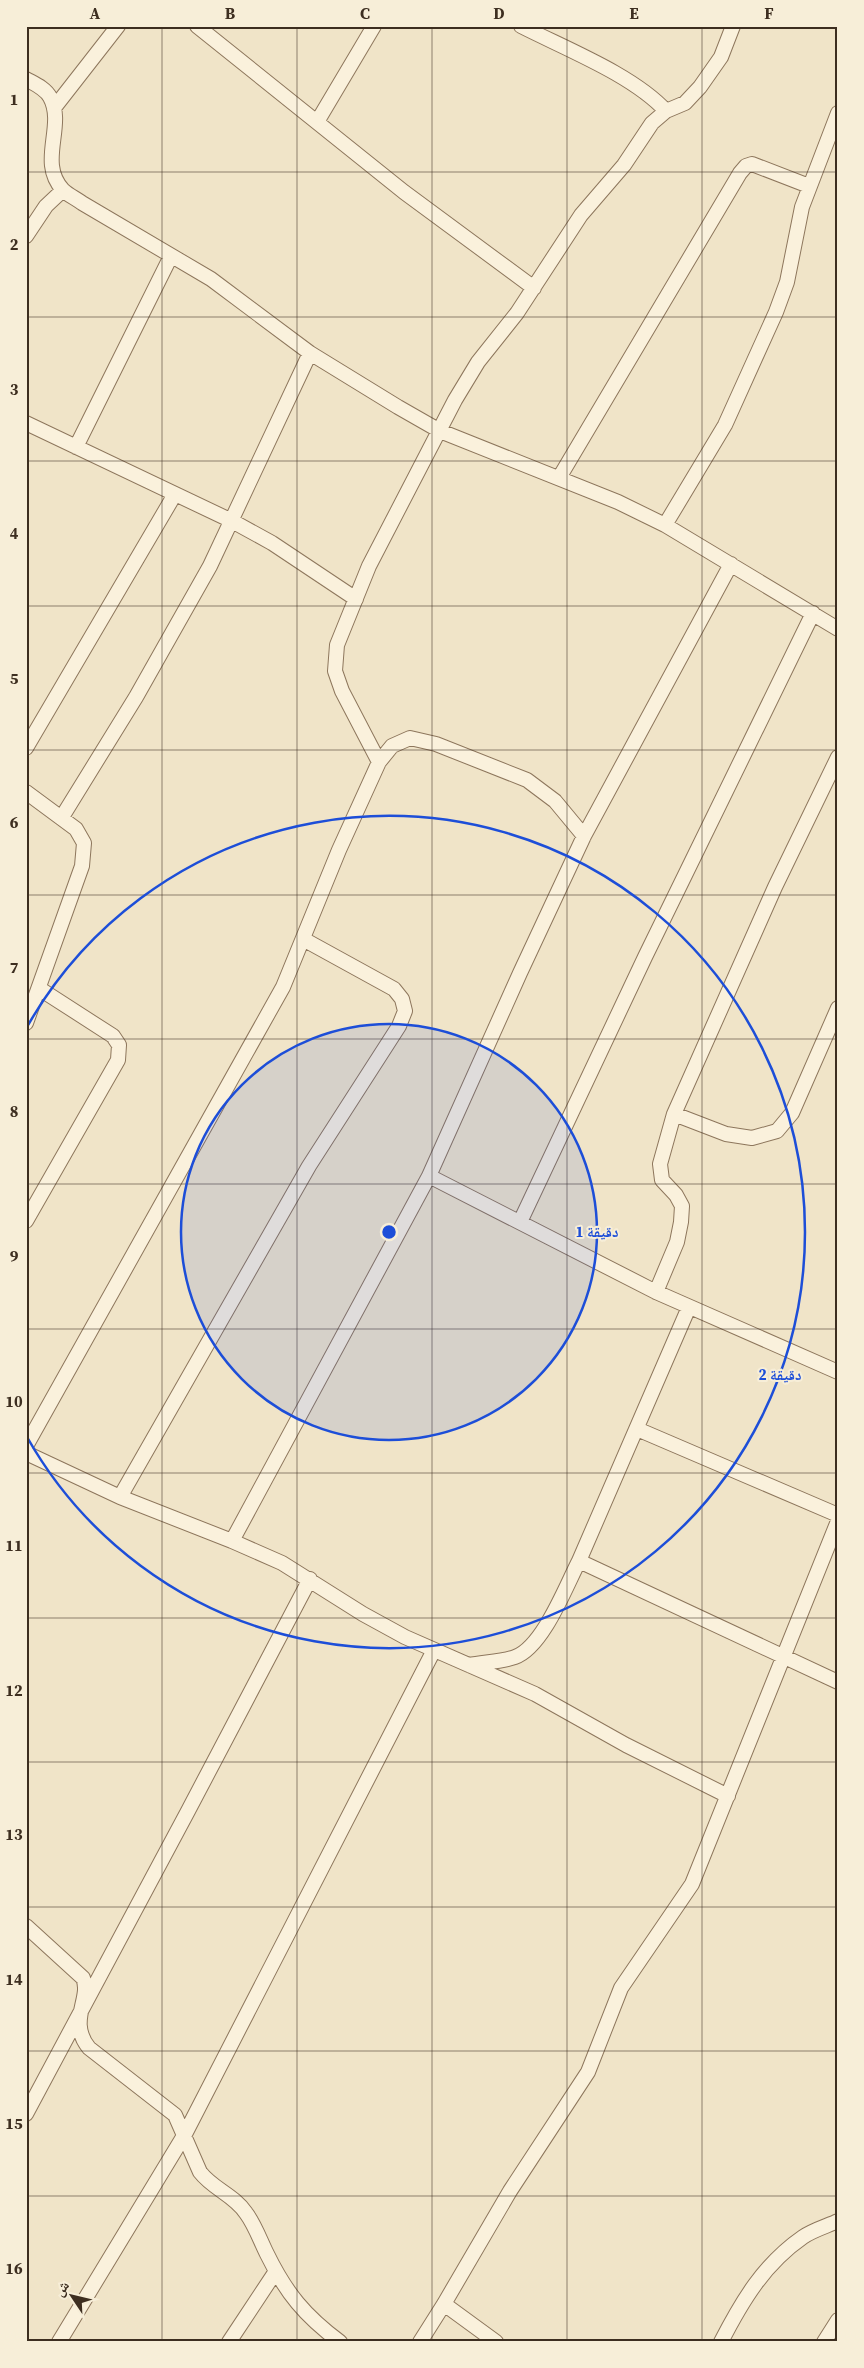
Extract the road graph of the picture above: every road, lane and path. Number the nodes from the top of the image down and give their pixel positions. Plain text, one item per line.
1 (118, 26) edge
2 (197, 26) edge
3 (374, 26) edge
4 (521, 26) edge
5 (733, 26) edge
6 (26, 79) edge
7 (54, 108) junction
8 (666, 111) junction
9 (838, 112) edge
10 (317, 122) junction
11 (833, 138) edge
12 (810, 186) junction
13 (63, 190) junction
14 (26, 236) edge
15 (171, 256) junction
16 (534, 288) junction
17 (310, 353) junction
18 (26, 423) edge
19 (440, 431) junction
20 (76, 448) junction
21 (559, 478) junction
22 (175, 494) junction
23 (232, 521) junction
24 (665, 526) junction
25 (731, 564) junction
26 (356, 599) junction
27 (813, 613) junction
28 (838, 629) edge
29 (26, 748) edge
30 (838, 757) edge
31 (379, 762) junction
32 (26, 792) edge
33 (62, 817) junction
34 (584, 836) junction
35 (303, 939) junction
36 (40, 989) junction
37 (838, 1008) edge
38 (26, 1023) edge
39 (674, 1114) junction
40 (429, 1176) junction
41 (26, 1221) edge
42 (520, 1222) junction
43 (656, 1292) junction
44 (689, 1307) junction
45 (838, 1372) edge
46 (637, 1429) junction
47 (26, 1446) edge
48 (26, 1453) edge
49 (120, 1497) junction
50 (838, 1515) edge
51 (838, 1521) edge
52 (232, 1541) junction
53 (580, 1561) junction
54 (310, 1579) junction
55 (434, 1650) junction
56 (782, 1657) junction
57 (468, 1665) junction
58 (838, 1682) edge
59 (728, 1796) junction
60 (26, 1926) edge
61 (80, 2015) junction
62 (26, 2114) edge
63 (185, 2134) junction
64 (838, 2222) edge
65 (276, 2271) junction
66 (444, 2304) junction
67 (838, 2320) edge
68 (59, 2342) edge
69 (229, 2342) edge
70 (340, 2342) edge
71 (420, 2342) edge
72 (496, 2342) edge
73 (721, 2342) edge
74 (824, 2342) edge

1 - 7 street
2 - 10 street
3 - 10 street
4 - 8 street
5 - 8 street
6 - 7 street
7 - 13 street
8 - 16 street
9 - 11 street
10 - 16 street
11 - 12 street
12 - 21 street
12 - 24 street
13 - 14 street
13 - 15 street
15 - 17 street
15 - 20 street
16 - 19 street
17 - 19 street
17 - 23 street
18 - 20 street
19 - 21 street
19 - 26 street
20 - 22 street
21 - 24 street
22 - 23 street
22 - 29 street
23 - 26 street
23 - 33 street
24 - 25 street
25 - 27 street
25 - 34 street
26 - 31 street
27 - 28 street
27 - 42 street
30 - 39 street
31 - 34 street
31 - 35 street
32 - 33 street
33 - 36 street
34 - 40 street
35 - 47 street
35 - 49 street
36 - 38 street
36 - 41 street
37 - 39 street
39 - 43 street
40 - 42 street
40 - 52 street
42 - 43 street
43 - 44 street
44 - 45 street
44 - 46 street
46 - 50 street
46 - 53 street
48 - 49 street
49 - 52 street
51 - 56 street
52 - 54 street
53 - 56 street
53 - 57 street
54 - 55 street
54 - 61 street
55 - 57 street
55 - 63 street
56 - 58 street
56 - 59 street
57 - 59 street
59 - 66 street
60 - 61 street
61 - 62 street
61 - 63 street
63 - 65 street
63 - 68 street
64 - 73 street
65 - 69 street
65 - 70 street
66 - 71 street
66 - 72 street
67 - 74 street

